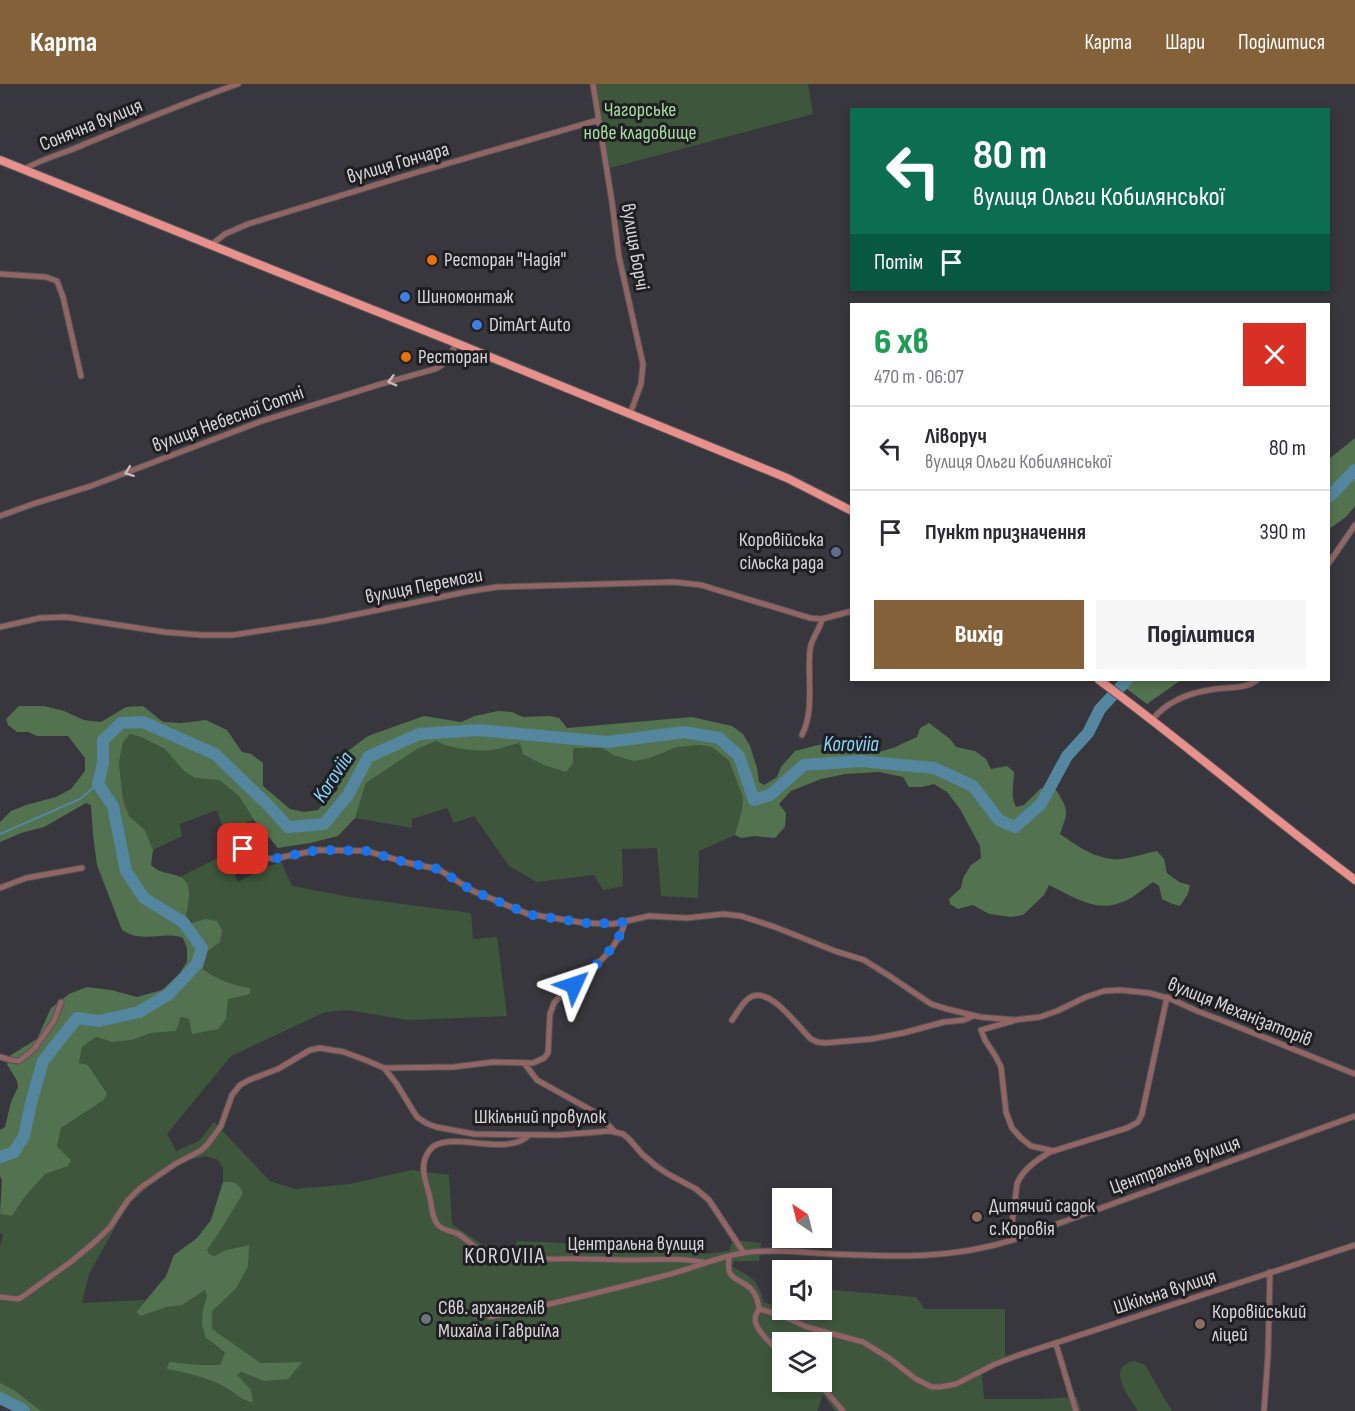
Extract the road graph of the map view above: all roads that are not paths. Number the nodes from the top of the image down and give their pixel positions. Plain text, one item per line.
1 (238, 84) edge
2 (593, 84) edge
3 (598, 120) junction
4 (0, 160) edge
5 (24, 170) junction
6 (211, 245) junction
7 (0, 274) edge
8 (456, 343) junction
9 (81, 376) dead end
10 (630, 414) junction
11 (850, 510) edge
12 (0, 516) edge
13 (1355, 525) edge
14 (1330, 562) edge
15 (850, 612) edge
16 (822, 619) junction
17 (0, 627) edge
18 (1100, 681) edge
19 (1255, 681) edge
20 (1152, 720) junction
21 (802, 735) dead end
22 (243, 849) dead end
23 (82, 868) dead end
24 (1355, 880) edge
25 (0, 888) edge
26 (625, 922) junction
27 (1167, 998) junction
28 (61, 1002) dead end
29 (973, 1016) junction
30 (732, 1020) dead end
31 (1015, 1020) junction
32 (0, 1057) edge
33 (524, 1063) junction
34 (384, 1068) junction
35 (1355, 1074) edge
36 (1355, 1116) edge
37 (615, 1132) junction
38 (529, 1135) junction
39 (1054, 1151) junction
40 (1013, 1240) junction
41 (1355, 1245) edge
42 (744, 1253) junction
43 (729, 1256) junction
44 (704, 1263) junction
45 (1270, 1272) junction
46 (0, 1297) edge
47 (759, 1310) junction
48 (490, 1317) dead end
49 (772, 1344) edge
50 (1056, 1344) junction
51 (827, 1392) edge
52 (843, 1411) edge
53 (1076, 1411) edge
54 (1264, 1411) edge

1 - 5 street, Сонячна вулиця
2 - 3 street, вулиця Борчі
3 - 6 street, вулиця Гончара
3 - 10 street, вулиця Борчі
4 - 5 main road
5 - 6 main road
6 - 8 main road
7 - 9 street
8 - 10 main road
8 -> 12 street, вулиця Небесної Сотні
10 - 11 main road
13 - 14 street
15 - 16 street, вулиця Перемоги
16 - 17 street, вулиця Перемоги
16 - 21 street
18 - 20 main road
19 - 20 street
20 - 24 main road
22 - 26 street, вулиця Механізаторів
23 - 25 street
26 - 29 street, вулиця Механізаторів
26 - 33 street
27 - 31 street, вулиця Механізаторів
27 - 35 street, вулиця Механізаторів
27 - 39 street
28 - 32 street
29 - 30 street, вулиця Механізаторів
29 - 31 street, вулиця Механізаторів
31 - 39 street
33 - 34 street
33 - 37 street
34 - 38 street, Шкільний провулок
34 - 46 street
36 - 40 street, Центральна вулиця
37 - 38 street, Шкільний провулок
37 - 42 street, Шкільний провулок
38 - 44 street, Центральна вулиця
39 - 40 street
40 - 42 street, Центральна вулиця
41 - 45 street, Шкільна вулиця
42 - 43 street, Центральна вулиця
43 - 44 street, Центральна вулиця
43 - 47 street
44 - 48 street
45 - 50 street, Шкільна вулиця
45 - 54 street
47 - 49 street
47 - 50 street, Шкільна вулиця
50 - 53 street
51 - 52 street

